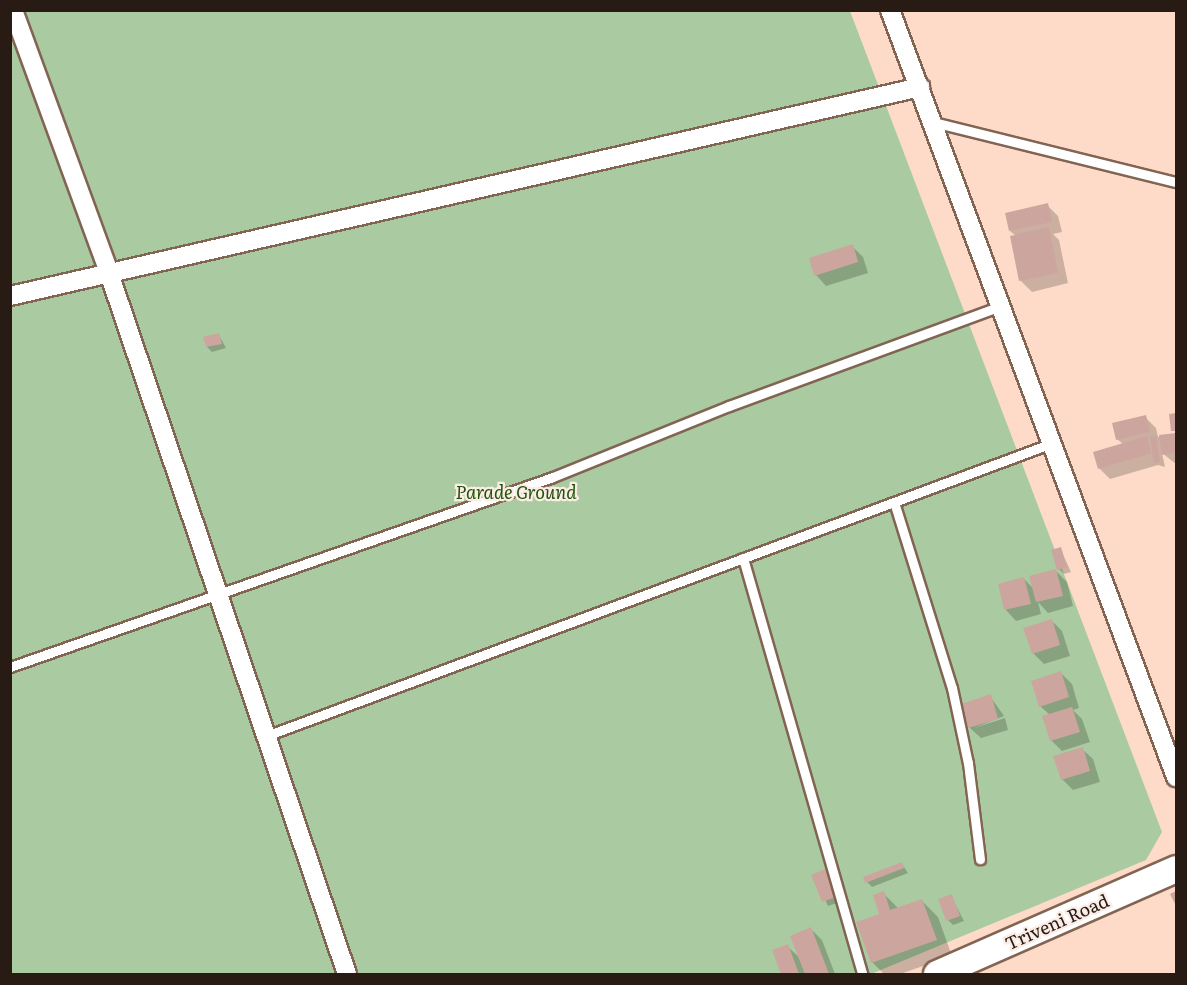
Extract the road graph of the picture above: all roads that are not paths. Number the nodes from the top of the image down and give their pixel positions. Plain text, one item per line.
1 (13, 10) edge
2 (890, 10) edge
3 (920, 87) junction
4 (933, 122) junction
5 (1176, 182) edge
6 (109, 273) junction
7 (10, 296) edge
8 (1001, 306) junction
9 (1052, 443) junction
10 (894, 502) junction
11 (743, 558) junction
12 (218, 596) junction
13 (10, 667) edge
14 (266, 736) junction
15 (1176, 777) edge
16 (980, 859) dead end
17 (1176, 868) edge
18 (954, 972) edge
19 (347, 975) edge
20 (862, 975) edge

1 - 6 street
2 - 3 street
3 - 4 street
3 - 6 street
4 - 5 lane
4 - 8 street
6 - 7 street
6 - 12 street
8 - 9 street
8 - 12 lane
9 - 10 lane
9 - 15 street
10 - 11 lane
10 - 16 lane
11 - 14 lane
11 - 20 lane
12 - 13 lane
12 - 14 street
14 - 19 street
17 - 18 main road, Triveni Road

